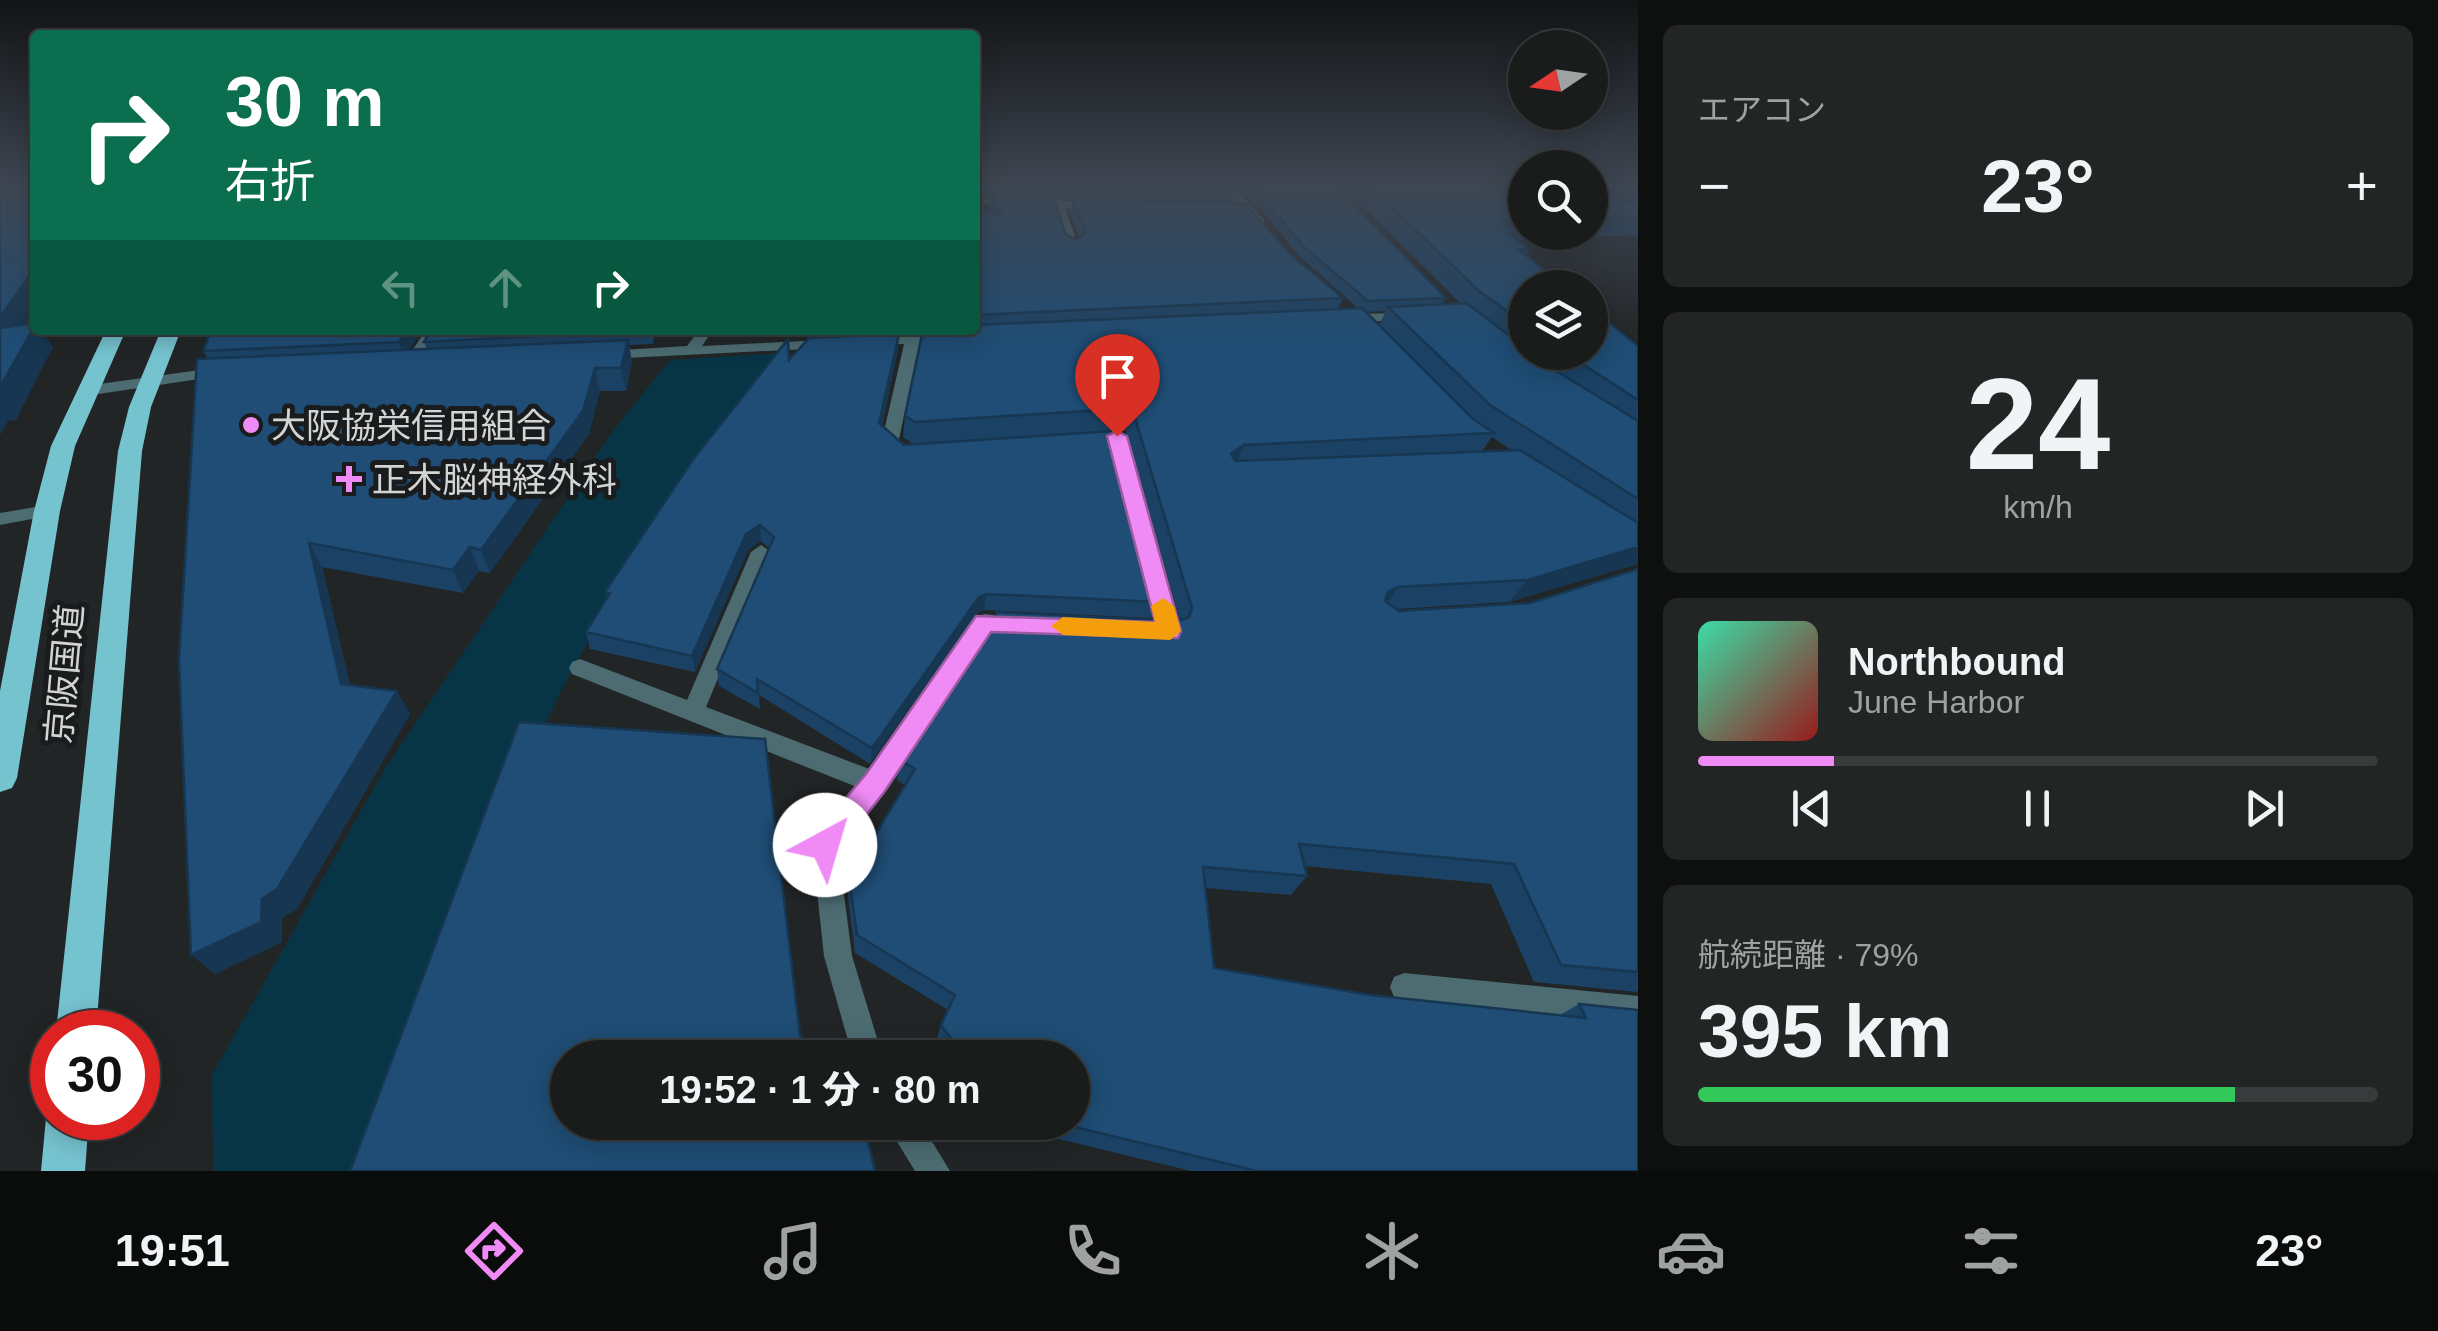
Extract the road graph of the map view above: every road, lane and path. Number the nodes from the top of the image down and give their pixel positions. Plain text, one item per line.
1 (1070, 239) edge
2 (1073, 248) edge
3 (1424, 316) edge
4 (1317, 320) edge
5 (113, 335) edge
6 (169, 335) edge
7 (430, 335) edge
8 (702, 335) edge
9 (970, 337) edge
10 (912, 340) junction
11 (856, 342) edge
12 (836, 344) edge
13 (691, 351) junction
14 (578, 356) edge
15 (410, 364) junction
16 (429, 364) edge
17 (392, 365) edge
18 (244, 371) edge
19 (149, 382) junction
20 (84, 392) junction
21 (1060, 441) edge
22 (927, 452) edge
23 (47, 511) junction
24 (0, 519) edge
25 (761, 552) edge
26 (1040, 625) edge
27 (1132, 630) edge
28 (580, 668) dead end
29 (692, 711) junction
30 (0, 778) edge
31 (876, 782) junction
32 (1404, 987) dead end
33 (78, 1010) edge
34 (1638, 1011) edge
35 (863, 1040) edge
36 (66, 1140) edge
37 (913, 1140) edge
38 (63, 1171) edge
39 (934, 1171) edge

1 - 2 street
3 - 4 street
5 - 20 highway, 京阪国道
6 - 19 highway, 京阪国道
7 - 15 street
8 - 13 street
9 - 10 street
10 - 11 street
10 - 22 street
12 - 13 street
13 - 14 street
15 - 16 street
15 - 17 street
18 - 19 street
19 - 20 street
19 - 33 highway, 京阪国道
20 - 23 highway, 京阪国道
21 - 27 street
23 - 24 street
23 - 30 highway, 京阪国道
25 - 29 street
26 - 31 street
28 - 29 street
29 - 31 street
31 - 35 street
32 - 34 street
36 - 38 highway
37 - 39 street

